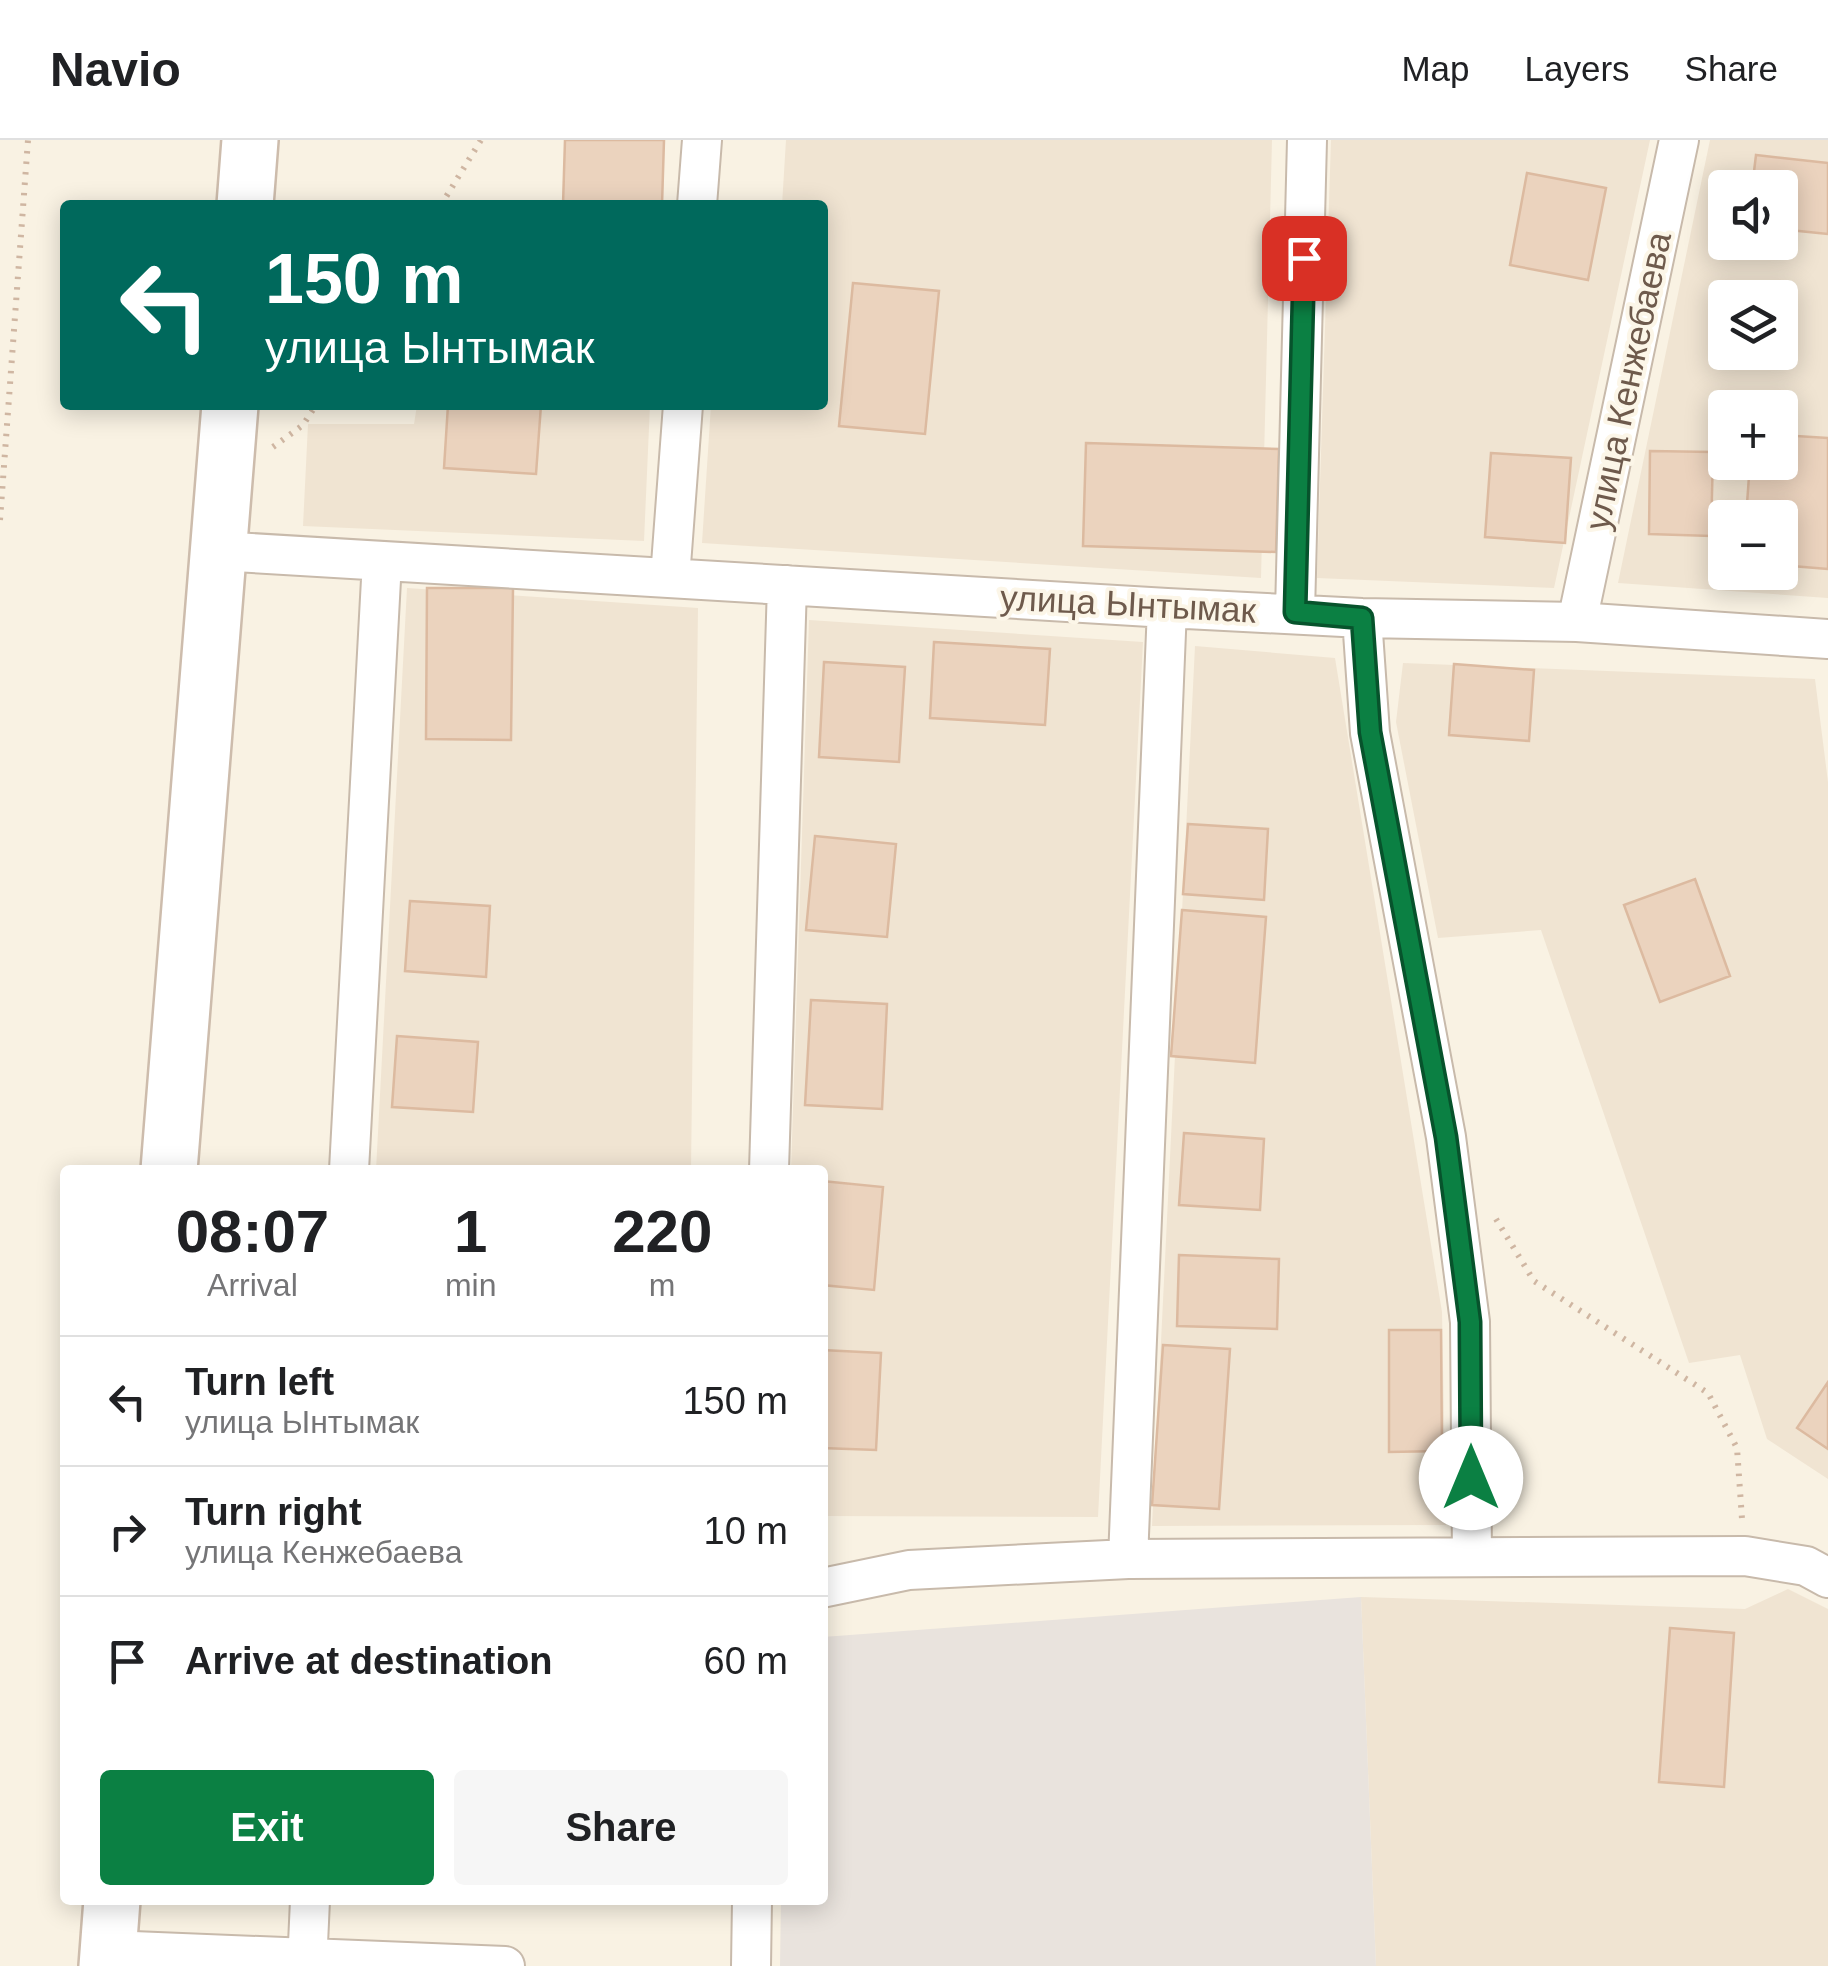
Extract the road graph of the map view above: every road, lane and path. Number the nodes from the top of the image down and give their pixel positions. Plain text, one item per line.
1 (28, 140) edge
2 (250, 140) edge
3 (482, 140) edge
4 (702, 140) edge
5 (1307, 140) edge
6 (1679, 140) edge
7 (246, 200) edge
8 (444, 200) edge
9 (697, 200) edge
10 (230, 410) edge
11 (682, 410) edge
12 (0, 520) edge
13 (218, 551) junction
14 (382, 560) junction
15 (670, 578) junction
16 (787, 585) junction
17 (1168, 608) junction
18 (1295, 612) junction
19 (1362, 618) junction
20 (1577, 622) junction
21 (1828, 639) edge
22 (170, 1165) edge
23 (349, 1165) edge
24 (769, 1165) edge
25 (1495, 1217) dead end
26 (1472, 1556) junction
27 (1744, 1556) junction
28 (1128, 1559) junction
29 (1828, 1578) edge
30 (828, 1587) edge
31 (310, 1905) edge
32 (752, 1905) edge
33 (109, 1939) edge
34 (307, 1962) edge
35 (505, 1966) edge
36 (751, 1966) edge

1 - 12 path
2 - 7 main road
3 - 8 path
4 - 9 street
5 - 18 street
6 - 20 street, улица Кенжебаева
10 - 13 main road
11 - 15 street
13 - 14 street, улица Ынтымак
13 - 22 main road
14 - 15 street, улица Ынтымак
14 - 23 street
15 - 16 street, улица Ынтымак
16 - 17 street, улица Ынтымак
16 - 24 street
17 - 18 street, улица Ынтымак
17 - 28 street
18 - 19 street, улица Ынтымак
19 - 20 street, улица Ынтымак
19 - 26 street
20 - 21 street, улица Ынтымак
25 - 27 path
26 - 27 street
26 - 28 street
27 - 29 street
28 - 30 street
31 - 34 street
32 - 36 street
33 - 34 street
34 - 35 street

